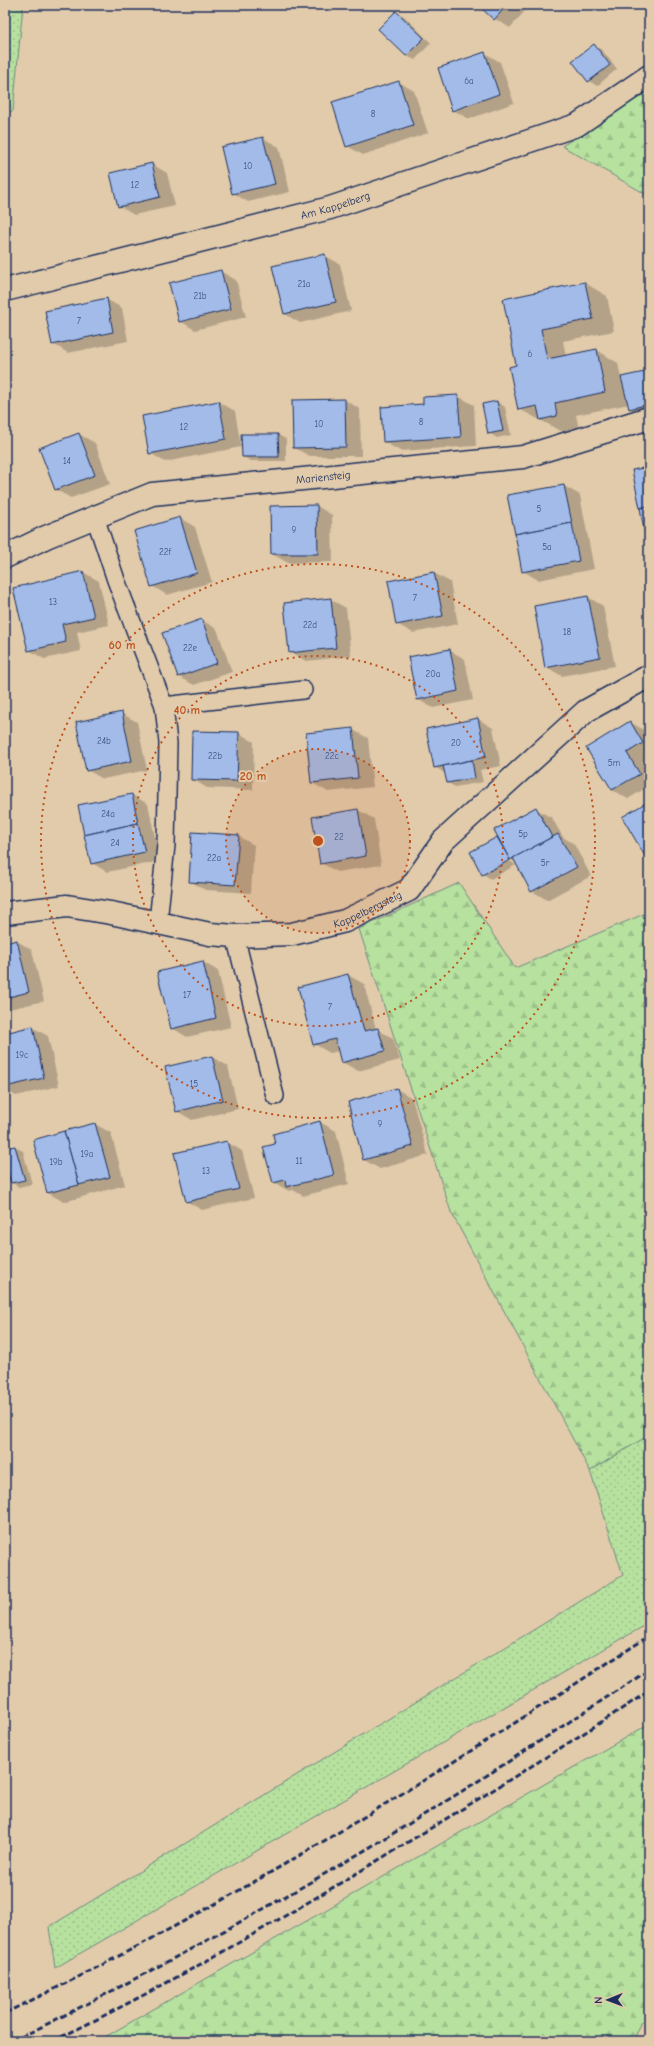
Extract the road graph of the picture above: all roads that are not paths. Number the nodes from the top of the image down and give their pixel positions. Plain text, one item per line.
1 (649, 76) edge
2 (5, 290) edge
3 (649, 418) edge
4 (95, 517) junction
5 (5, 557) edge
6 (649, 676) edge
7 (303, 690) dead end
8 (164, 706) junction
9 (5, 913) edge
10 (158, 922) junction
11 (235, 936) junction
12 (275, 1096) dead end

1 - 2 street, Am Kappelberg
3 - 4 street, Mariensteig
4 - 5 street, Mariensteig
4 - 8 lane
6 - 11 street, Kappelbergsteig
7 - 8 lane
8 - 10 lane
9 - 10 street, Kappelbergsteig
10 - 11 street, Kappelbergsteig
11 - 12 lane

